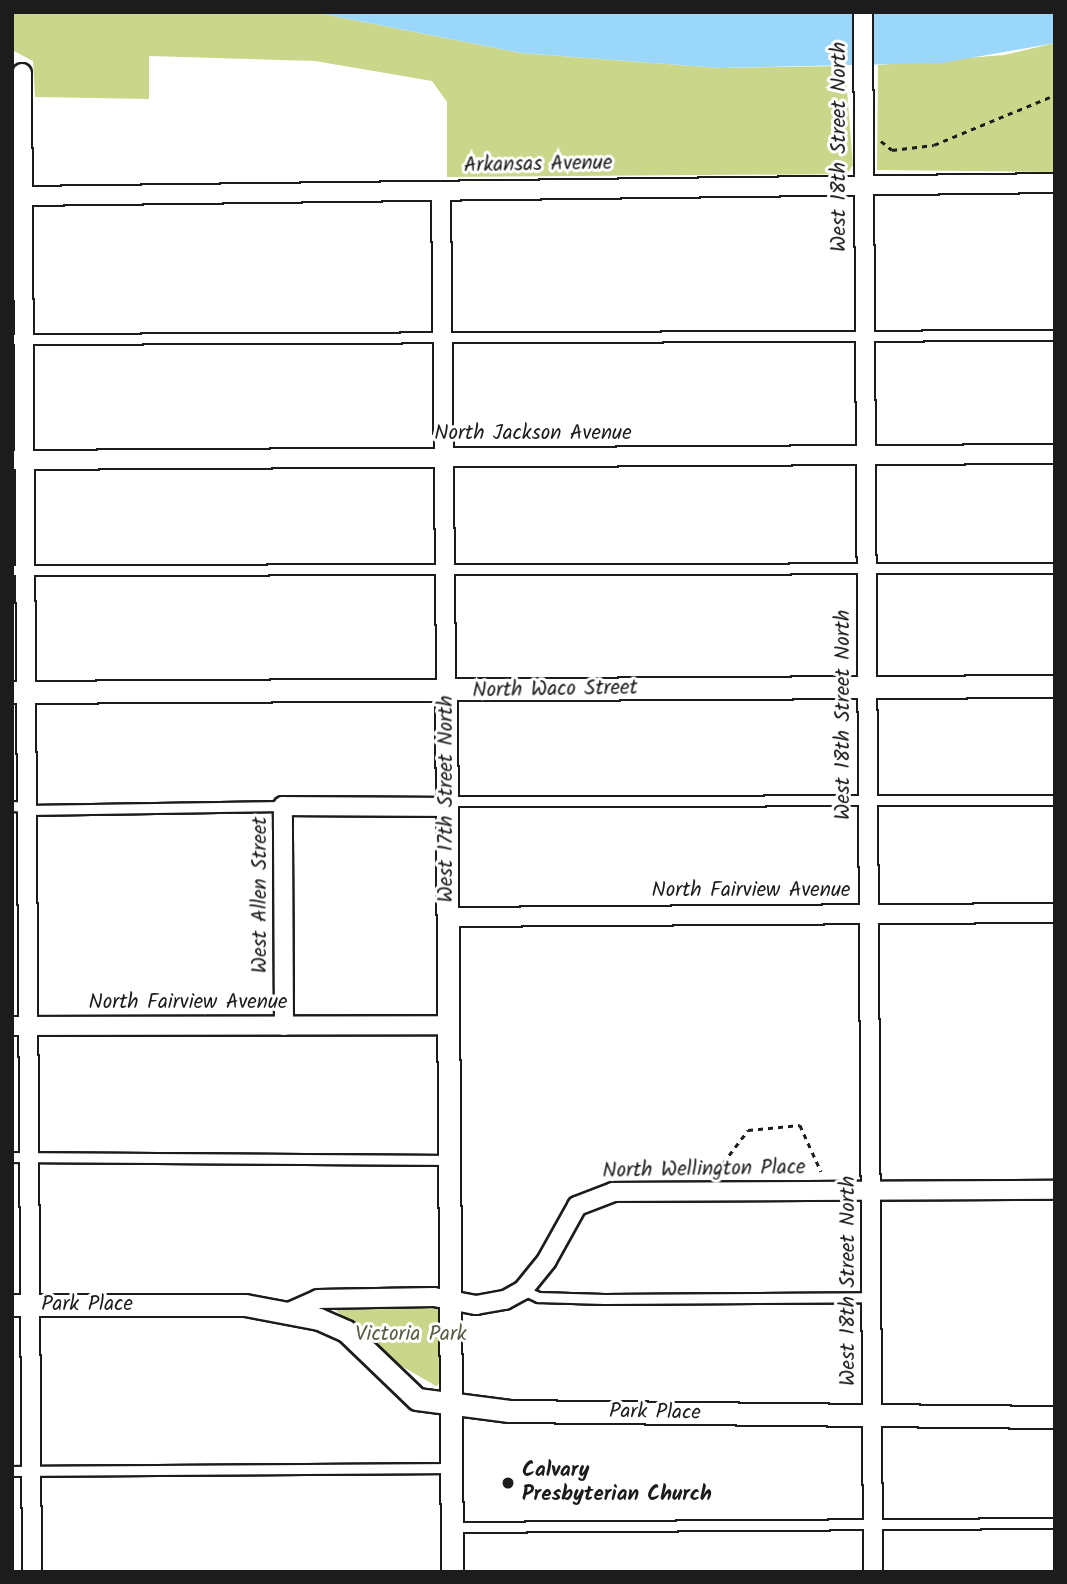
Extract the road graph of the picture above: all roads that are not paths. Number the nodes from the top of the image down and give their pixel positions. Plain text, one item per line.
1 (863, 12) edge
2 (22, 73) dead end
3 (863, 183) junction
4 (1055, 183) edge
5 (441, 193) junction
6 (23, 196) junction
7 (1055, 335) edge
8 (864, 337) junction
9 (18, 339) edge
10 (443, 339) junction
11 (1055, 454) edge
12 (865, 455) junction
13 (444, 457) junction
14 (19, 460) edge
15 (866, 568) junction
16 (1055, 568) edge
17 (445, 569) junction
18 (19, 570) edge
19 (1055, 686) edge
20 (867, 687) junction
21 (19, 692) edge
22 (446, 692) junction
23 (868, 800) junction
24 (1055, 800) edge
25 (447, 804) junction
26 (283, 806) junction
27 (22, 808) edge
28 (1055, 913) edge
29 (869, 914) junction
30 (447, 917) junction
31 (449, 1025) junction
32 (20, 1026) edge
33 (284, 1026) junction
34 (21, 1157) edge
35 (449, 1160) junction
36 (1055, 1189) edge
37 (871, 1190) junction
38 (523, 1290) junction
39 (872, 1297) junction
40 (450, 1302) junction
41 (21, 1304) edge
42 (287, 1313) junction
43 (451, 1404) junction
44 (873, 1416) junction
45 (1055, 1417) edge
46 (452, 1468) junction
47 (12, 1471) edge
48 (31, 1471) junction
49 (873, 1523) junction
50 (1055, 1523) edge
51 (452, 1527) junction
52 (32, 1572) edge
53 (452, 1572) edge
54 (873, 1572) edge

1 - 3 street, West 18th Street North
2 - 6 street
3 - 4 street, Arkansas Avenue
3 - 5 street, Arkansas Avenue
3 - 8 street, West 18th Street North
5 - 6 street, Arkansas Avenue
5 - 10 street, West 17th Street North
6 - 9 street
7 - 8 lane
8 - 10 lane
8 - 12 street, West 18th Street North
9 - 10 lane
9 - 14 street
10 - 13 street, West 17th Street North
11 - 12 street, North Jackson Avenue
12 - 13 street, North Jackson Avenue
12 - 15 street, West 18th Street North
13 - 14 street, North Jackson Avenue
13 - 17 street, West 17th Street North
14 - 18 street
15 - 16 lane
15 - 17 lane
15 - 20 street, West 18th Street North
17 - 18 lane
17 - 22 street, West 17th Street North
18 - 21 street
19 - 20 street, North Waco Street
20 - 22 street, North Waco Street
20 - 23 street, West 18th Street North
21 - 22 street, North Waco Street
21 - 27 street
22 - 25 street, West 17th Street North
23 - 24 lane
23 - 25 lane
23 - 29 street, West 18th Street North
25 - 26 street
25 - 30 street, West 17th Street North
26 - 27 lane
26 - 33 street, West Allen Street
27 - 32 street
28 - 29 street, North Fairview Avenue
29 - 30 street, North Fairview Avenue
29 - 37 street, West 18th Street North
30 - 31 street, West 17th Street North
31 - 33 street, North Fairview Avenue
31 - 35 street, West 17th Street North
32 - 33 street, North Fairview Avenue
32 - 34 street
34 - 35 lane
34 - 41 street
35 - 40 street, West 17th Street North
36 - 37 street, North Wellington Place
37 - 38 street, North Wellington Place
37 - 39 street, West 18th Street North
38 - 39 lane
38 - 40 street
39 - 44 street, West 18th Street North
40 - 42 street
40 - 43 street, West 17th Street North
41 - 42 street, Park Place
41 - 48 street
42 - 43 street, Park Place
43 - 44 street, Park Place
43 - 46 street, West 17th Street North
44 - 45 street, Park Place
44 - 49 street, West 18th Street North
46 - 48 lane
46 - 51 street, West 17th Street North
47 - 48 lane
48 - 52 street
49 - 50 lane
49 - 51 lane
49 - 54 street, West 18th Street North
51 - 53 street, West 17th Street North

